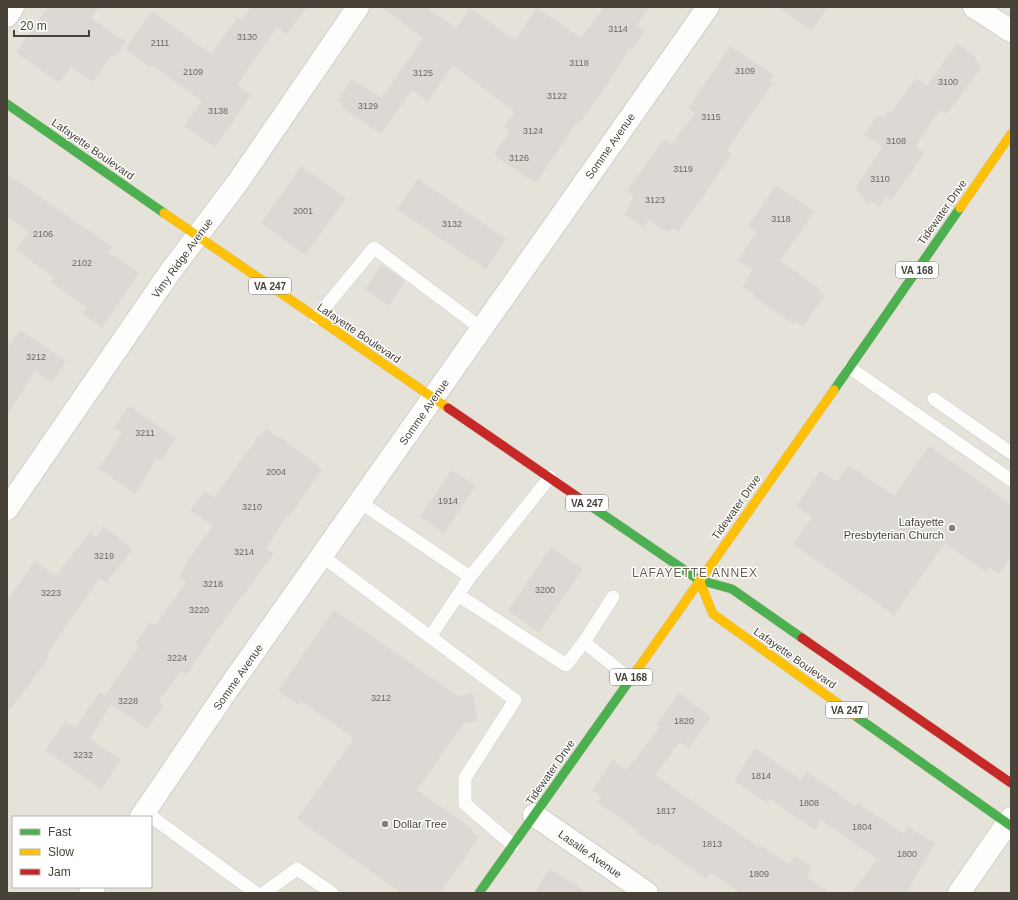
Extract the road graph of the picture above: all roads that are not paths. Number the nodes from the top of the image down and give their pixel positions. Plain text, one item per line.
1 (13, 7) edge
2 (358, 7) edge
3 (708, 7) edge
4 (974, 7) edge
5 (7, 16) edge
6 (1011, 31) edge
7 (7, 104) edge
8 (1011, 134) edge
9 (197, 236) junction
10 (316, 318) junction
11 (482, 329) junction
12 (850, 368) junction
13 (434, 398) junction
14 (934, 400) dead end
15 (1011, 453) edge
16 (550, 477) junction
17 (1011, 480) edge
18 (360, 502) junction
19 (7, 509) edge
20 (322, 556) junction
21 (470, 577) junction
22 (699, 580) junction
23 (458, 595) junction
24 (613, 597) dead end
25 (430, 637) junction
26 (584, 642) junction
27 (630, 679) junction
28 (1011, 783) edge
29 (143, 815) edge
30 (534, 815) junction
31 (152, 821) edge
32 (1010, 822) edge
33 (513, 844) junction
34 (256, 893) edge
35 (264, 893) edge
36 (332, 893) edge
37 (479, 893) edge
38 (646, 893) edge
39 (960, 893) edge

1 - 5 street
2 - 9 street, Vimy Ridge Avenue
3 - 11 street, Somme Avenue
4 - 6 street
7 - 9 main road, Lafayette Boulevard / VA 247
8 - 12 main road, Tidewater Drive / VA 168
9 - 10 main road, Lafayette Boulevard / VA 247
9 - 19 street, Vimy Ridge Avenue
10 - 11 lane
10 - 13 main road, Lafayette Boulevard / VA 247
11 - 13 street, Somme Avenue
12 - 17 lane
12 - 22 main road, Tidewater Drive / VA 168
13 - 16 main road, Lafayette Boulevard / VA 247
13 - 18 street, Somme Avenue
14 - 15 lane
16 - 21 lane
16 - 22 main road, Lafayette Boulevard / VA 247
18 - 20 street, Somme Avenue
18 - 21 lane
20 - 25 lane
20 - 29 street, Somme Avenue
21 - 23 lane
22 - 27 main road, Tidewater Drive / VA 168
22 - 28 main road, Lafayette Boulevard / VA 247
22 - 32 main road, Lafayette Boulevard / VA 247
23 - 25 lane
23 - 26 lane
24 - 26 lane
25 - 33 lane
26 - 27 lane
27 - 30 main road, Tidewater Drive / VA 168
30 - 33 main road, Tidewater Drive / VA 168
30 - 38 street, Lasalle Avenue
31 - 34 lane
32 - 39 street
33 - 37 main road, Tidewater Drive / VA 168
35 - 36 lane

